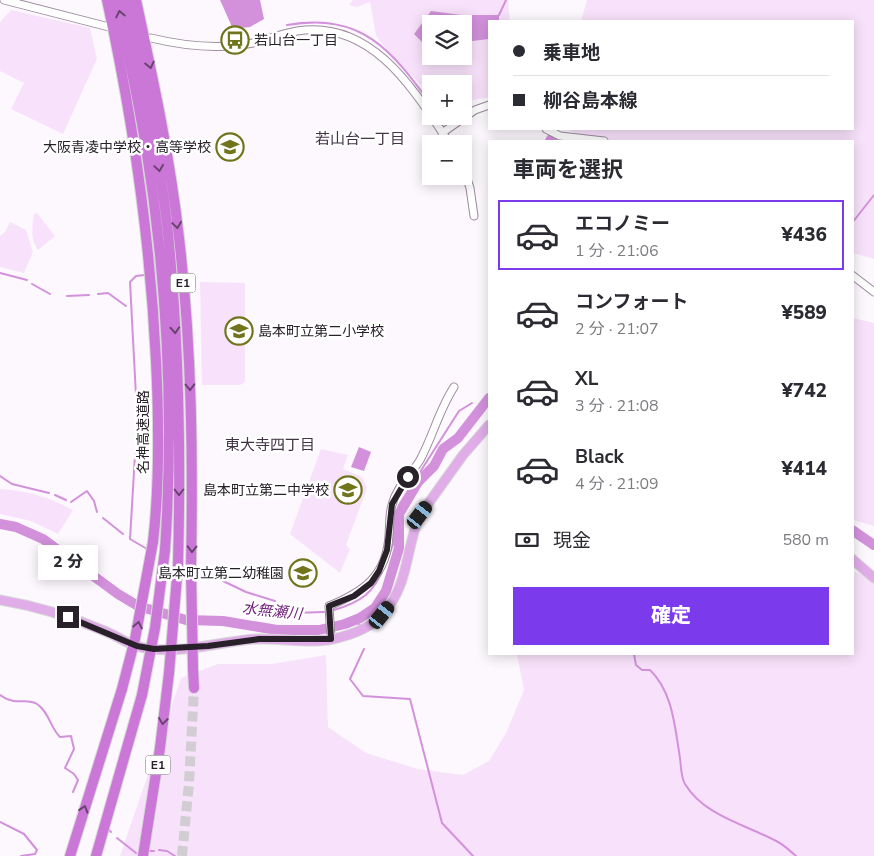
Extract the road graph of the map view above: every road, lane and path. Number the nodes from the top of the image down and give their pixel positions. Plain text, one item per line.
1 (4, 0) edge
2 (107, 0) edge
3 (117, 0) edge
4 (127, 0) edge
5 (136, 0) edge
6 (109, 27) dead end
7 (151, 38) dead end
8 (488, 105) edge
9 (549, 130) edge
10 (442, 133) joint
11 (592, 140) edge
12 (469, 185) edge
13 (474, 216) dead end
14 (854, 277) edge
15 (874, 292) edge
16 (454, 387) dead end
17 (488, 426) edge
18 (854, 561) edge
19 (874, 578) edge
20 (0, 600) edge
21 (331, 636) junction
22 (194, 688) tunnel mouth
23 (70, 856) edge
24 (96, 856) edge
25 (143, 856) edge

1 - 6 street
23 -> 2 highway, 名神高速道路 / E1, bridge
24 -> 3 highway, 名神高速道路 / E1, bridge
4 -> 25 highway, E1, bridge
5 -> 22 highway, E1, bridge
7 - 10 street
8 - 10 street
9 - 11 street
12 - 13 street
14 - 15 street
16 - 21 street
17 - 21 main road
18 - 19 main road
20 - 21 main road

